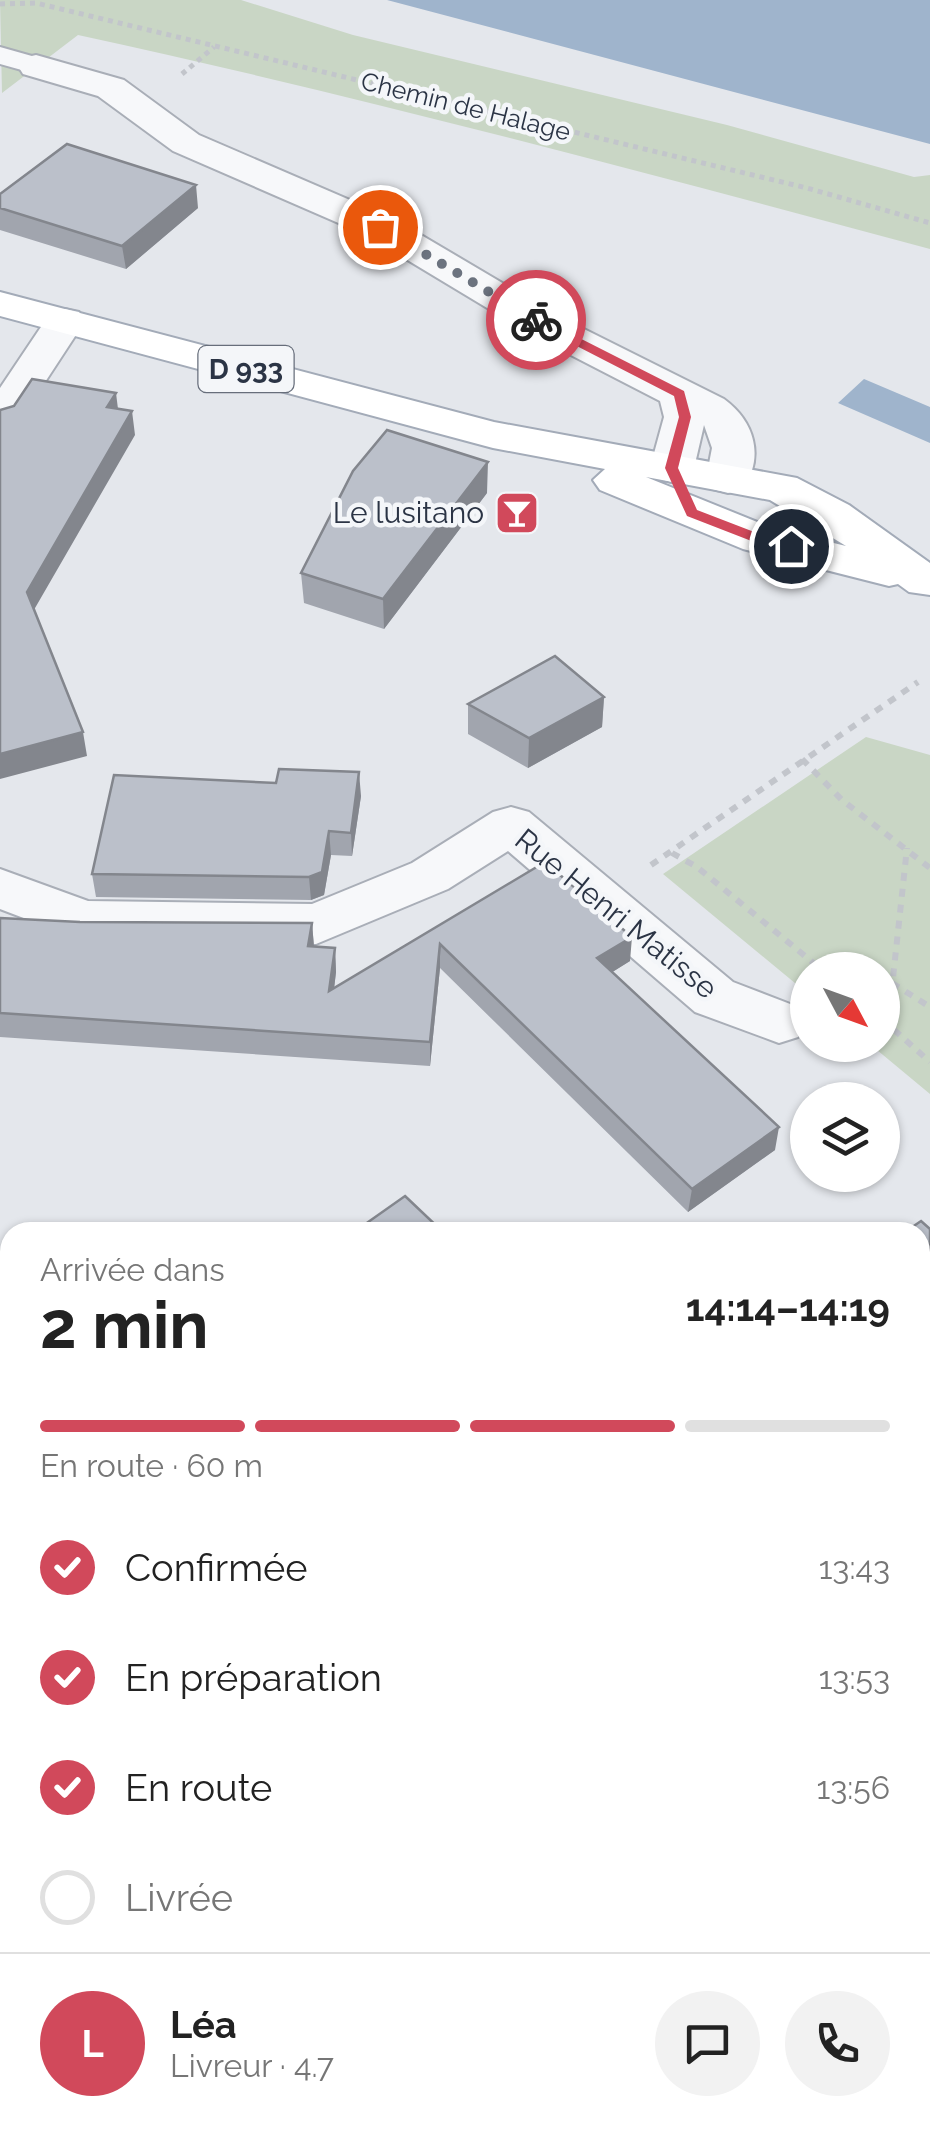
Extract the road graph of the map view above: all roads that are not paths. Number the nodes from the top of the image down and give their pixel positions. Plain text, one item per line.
1 (18, 60) edge
2 (0, 304) edge
3 (65, 321) junction
4 (680, 394) junction
5 (0, 419) edge
6 (493, 435) junction
7 (672, 468) junction
8 (728, 480) junction
9 (692, 513) junction
10 (928, 582) edge
11 (0, 888) edge
12 (779, 1022) dead end

1 - 4 street
2 - 3 main road, D 933
3 - 5 street
3 - 6 main road, D 933
4 - 7 street
4 - 8 street
6 - 7 main road, D 933
6 - 9 main road, D 933
7 - 8 main road, D 933
7 - 9 main road
8 - 9 main road
8 - 10 main road, D 933
9 - 10 main road, D 933
11 - 12 street, Rue Henri Matisse

